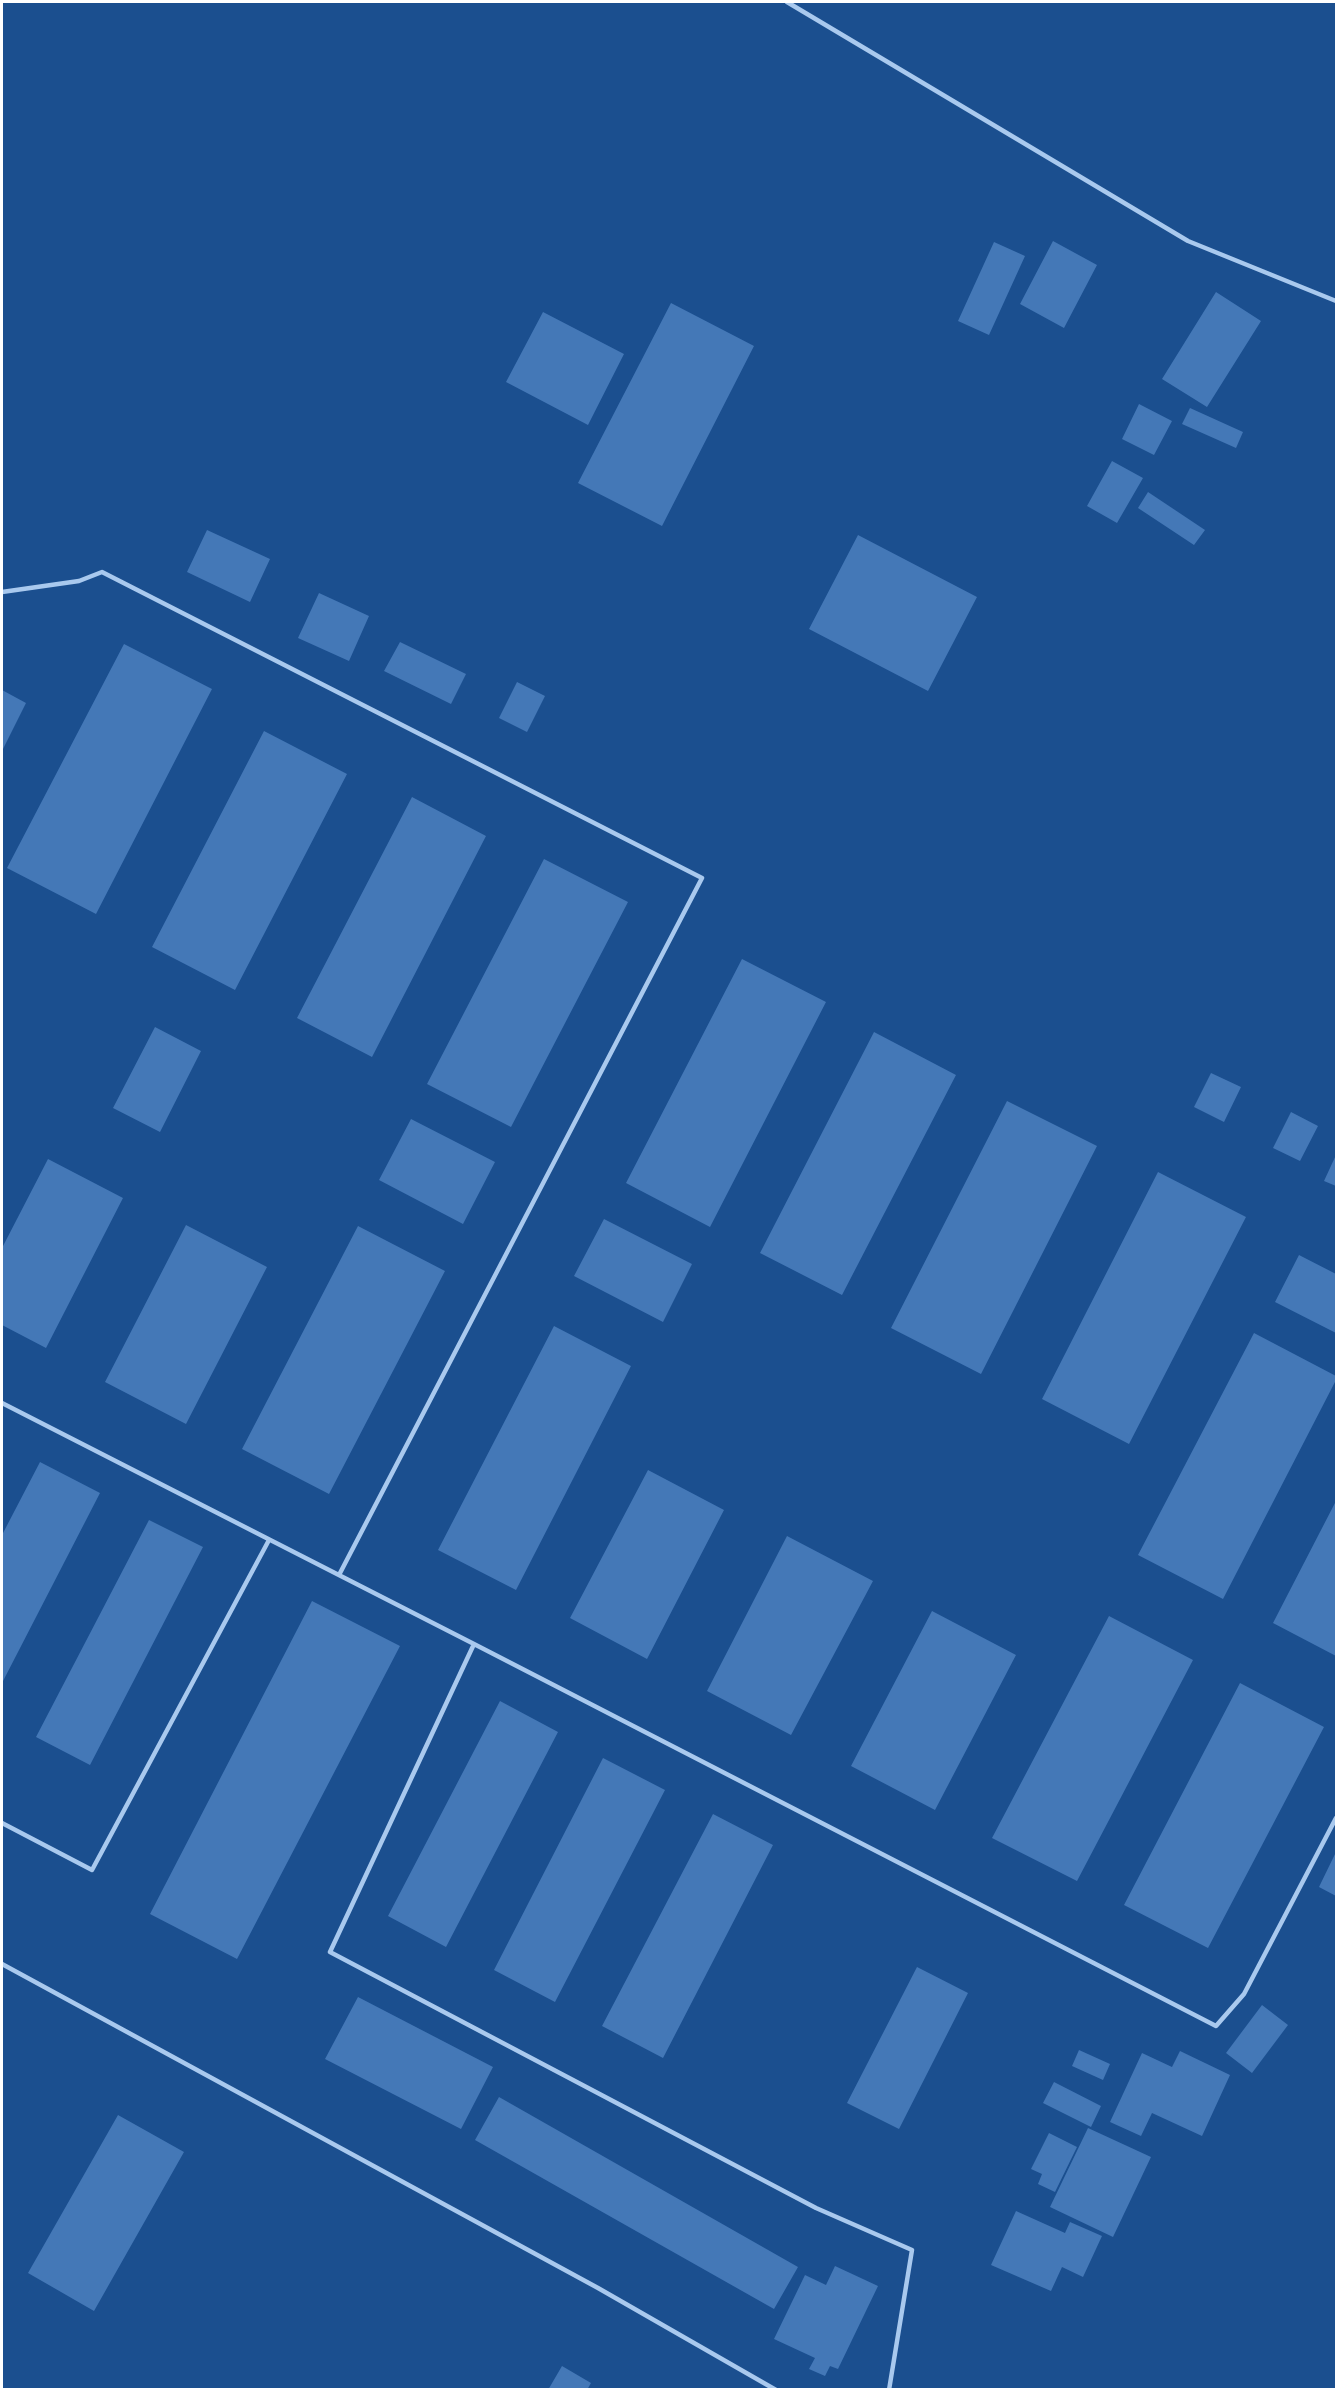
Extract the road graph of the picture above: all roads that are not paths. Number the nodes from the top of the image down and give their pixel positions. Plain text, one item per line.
1 (787, 2) edge
2 (1336, 301) edge
3 (2, 592) edge
4 (2, 1403) edge
5 (269, 1540) junction
6 (339, 1575) junction
7 (474, 1644) junction
8 (1336, 1818) edge
9 (2, 1823) edge
10 (2, 1964) edge
11 (776, 2390) edge
12 (889, 2390) edge

1 - 2 lane
3 - 6 lane
4 - 5 lane
5 - 6 lane
5 - 9 lane
6 - 7 lane
7 - 8 lane
7 - 12 lane
10 - 11 lane

